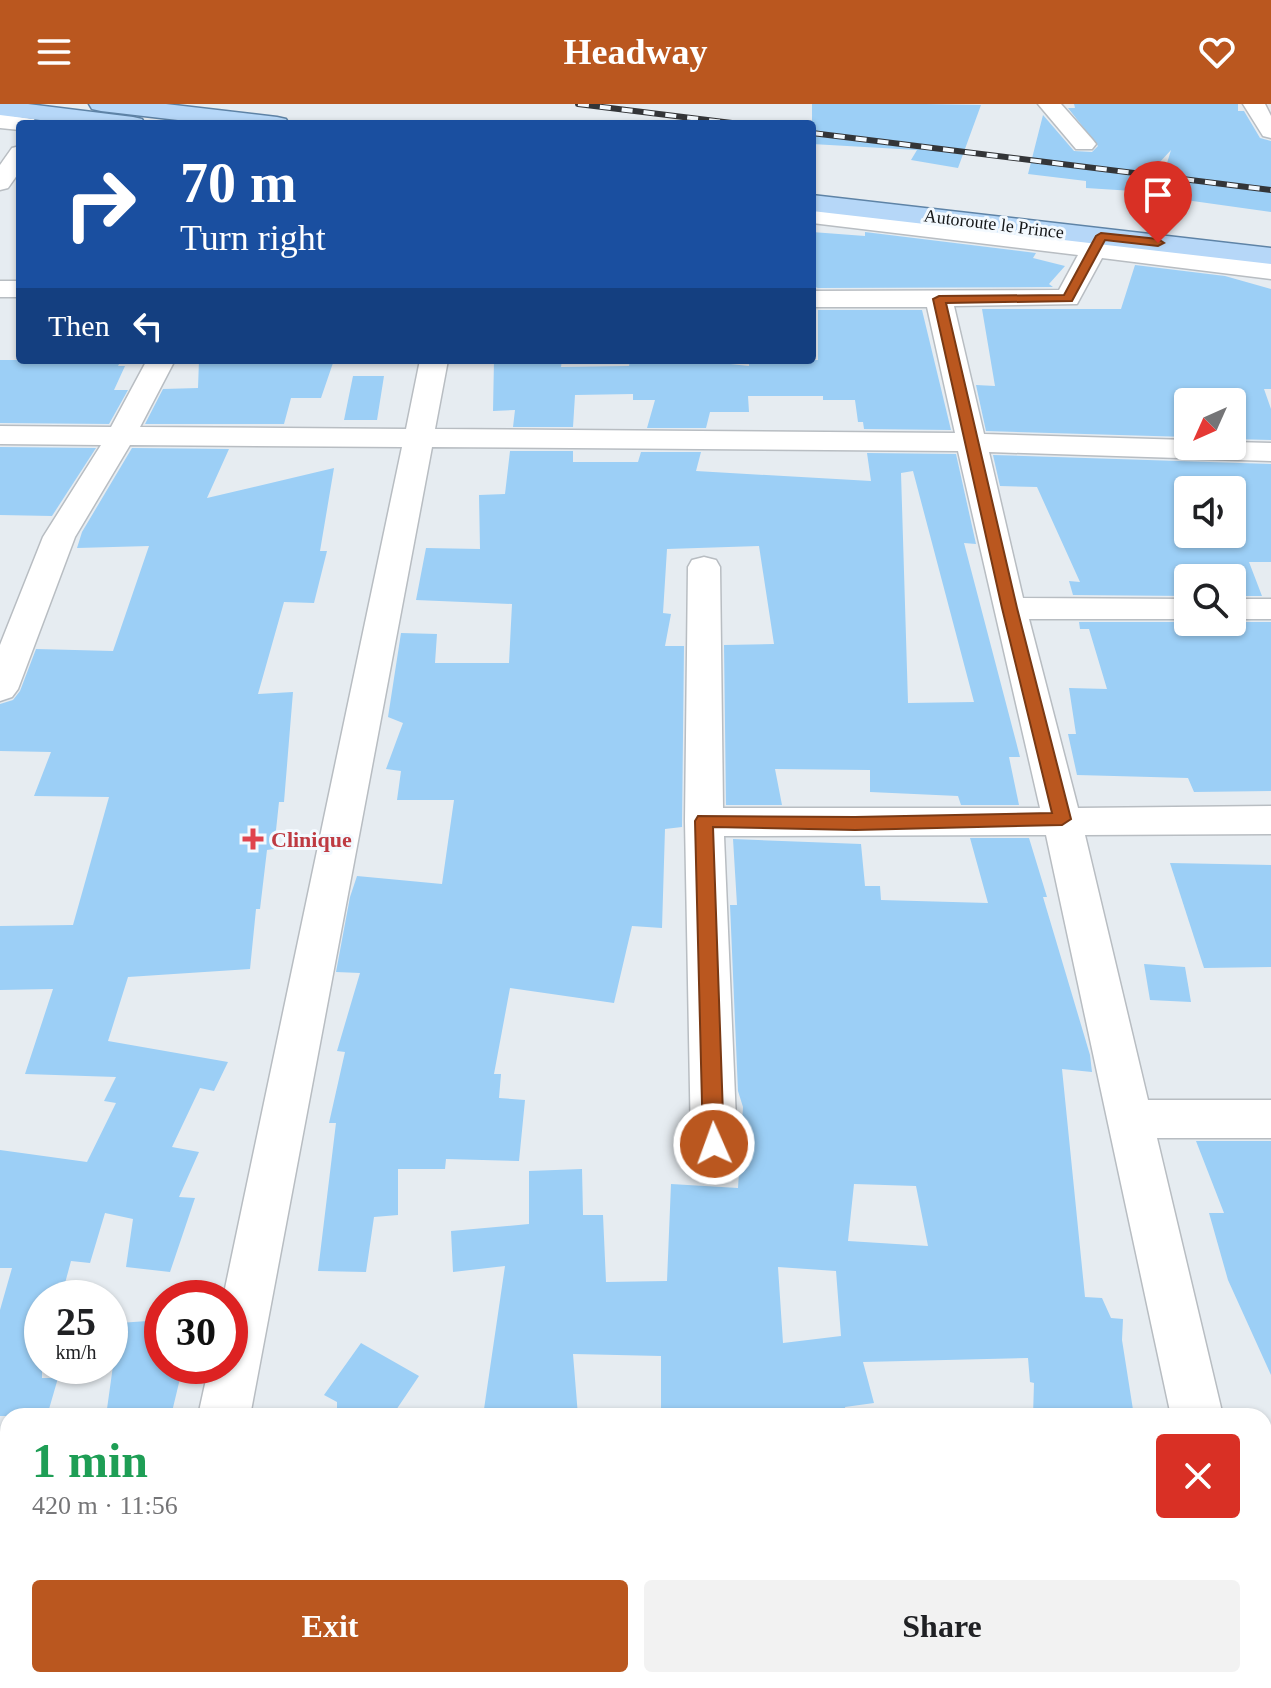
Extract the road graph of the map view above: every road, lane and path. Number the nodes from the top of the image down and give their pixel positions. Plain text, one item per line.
1 (101, 104) edge
2 (1049, 104) edge
3 (1254, 104) edge
4 (0, 108) edge
5 (34, 120) edge
6 (242, 120) edge
7 (1271, 131) edge
8 (1084, 144) dead end
9 (16, 159) edge
10 (0, 183) edge
11 (816, 185) edge
12 (816, 204) edge
13 (816, 216) edge
14 (1271, 237) edge
15 (1098, 243) junction
16 (1271, 256) edge
17 (1271, 271) edge
18 (816, 299) edge
19 (939, 299) junction
20 (159, 364) edge
21 (433, 364) edge
22 (0, 435) edge
23 (121, 436) junction
24 (419, 438) junction
25 (970, 442) junction
26 (1271, 452) edge
27 (704, 567) dead end
28 (1009, 608) junction
29 (1174, 609) edge
30 (1246, 609) edge
31 (1271, 609) edge
32 (0, 689) edge
33 (1062, 819) junction
34 (1271, 820) edge
35 (704, 821) junction
36 (1130, 1119) junction
37 (1271, 1119) edge
38 (714, 1144) dead end
39 (226, 1408) edge
40 (1195, 1408) edge

1 - 6 main road
2 - 8 street
3 - 7 street
4 - 5 main road
9 - 10 street
11 - 14 main road, Autoroute le Prince
12 - 15 main road, Autoroute le Prince
13 - 15 street
15 - 16 main road, Autoroute le Prince
15 - 17 street
15 - 19 street
18 - 19 street
19 - 25 street
20 - 23 street
21 - 24 street
22 - 23 street
23 - 24 street
23 - 32 street
24 - 25 street
24 - 39 street
25 - 26 street
25 - 28 street
27 - 35 street
28 - 29 street
28 - 33 street
30 - 31 street
33 - 34 street
33 - 35 street
33 - 36 street
35 - 38 street
36 - 37 street
36 - 40 street

